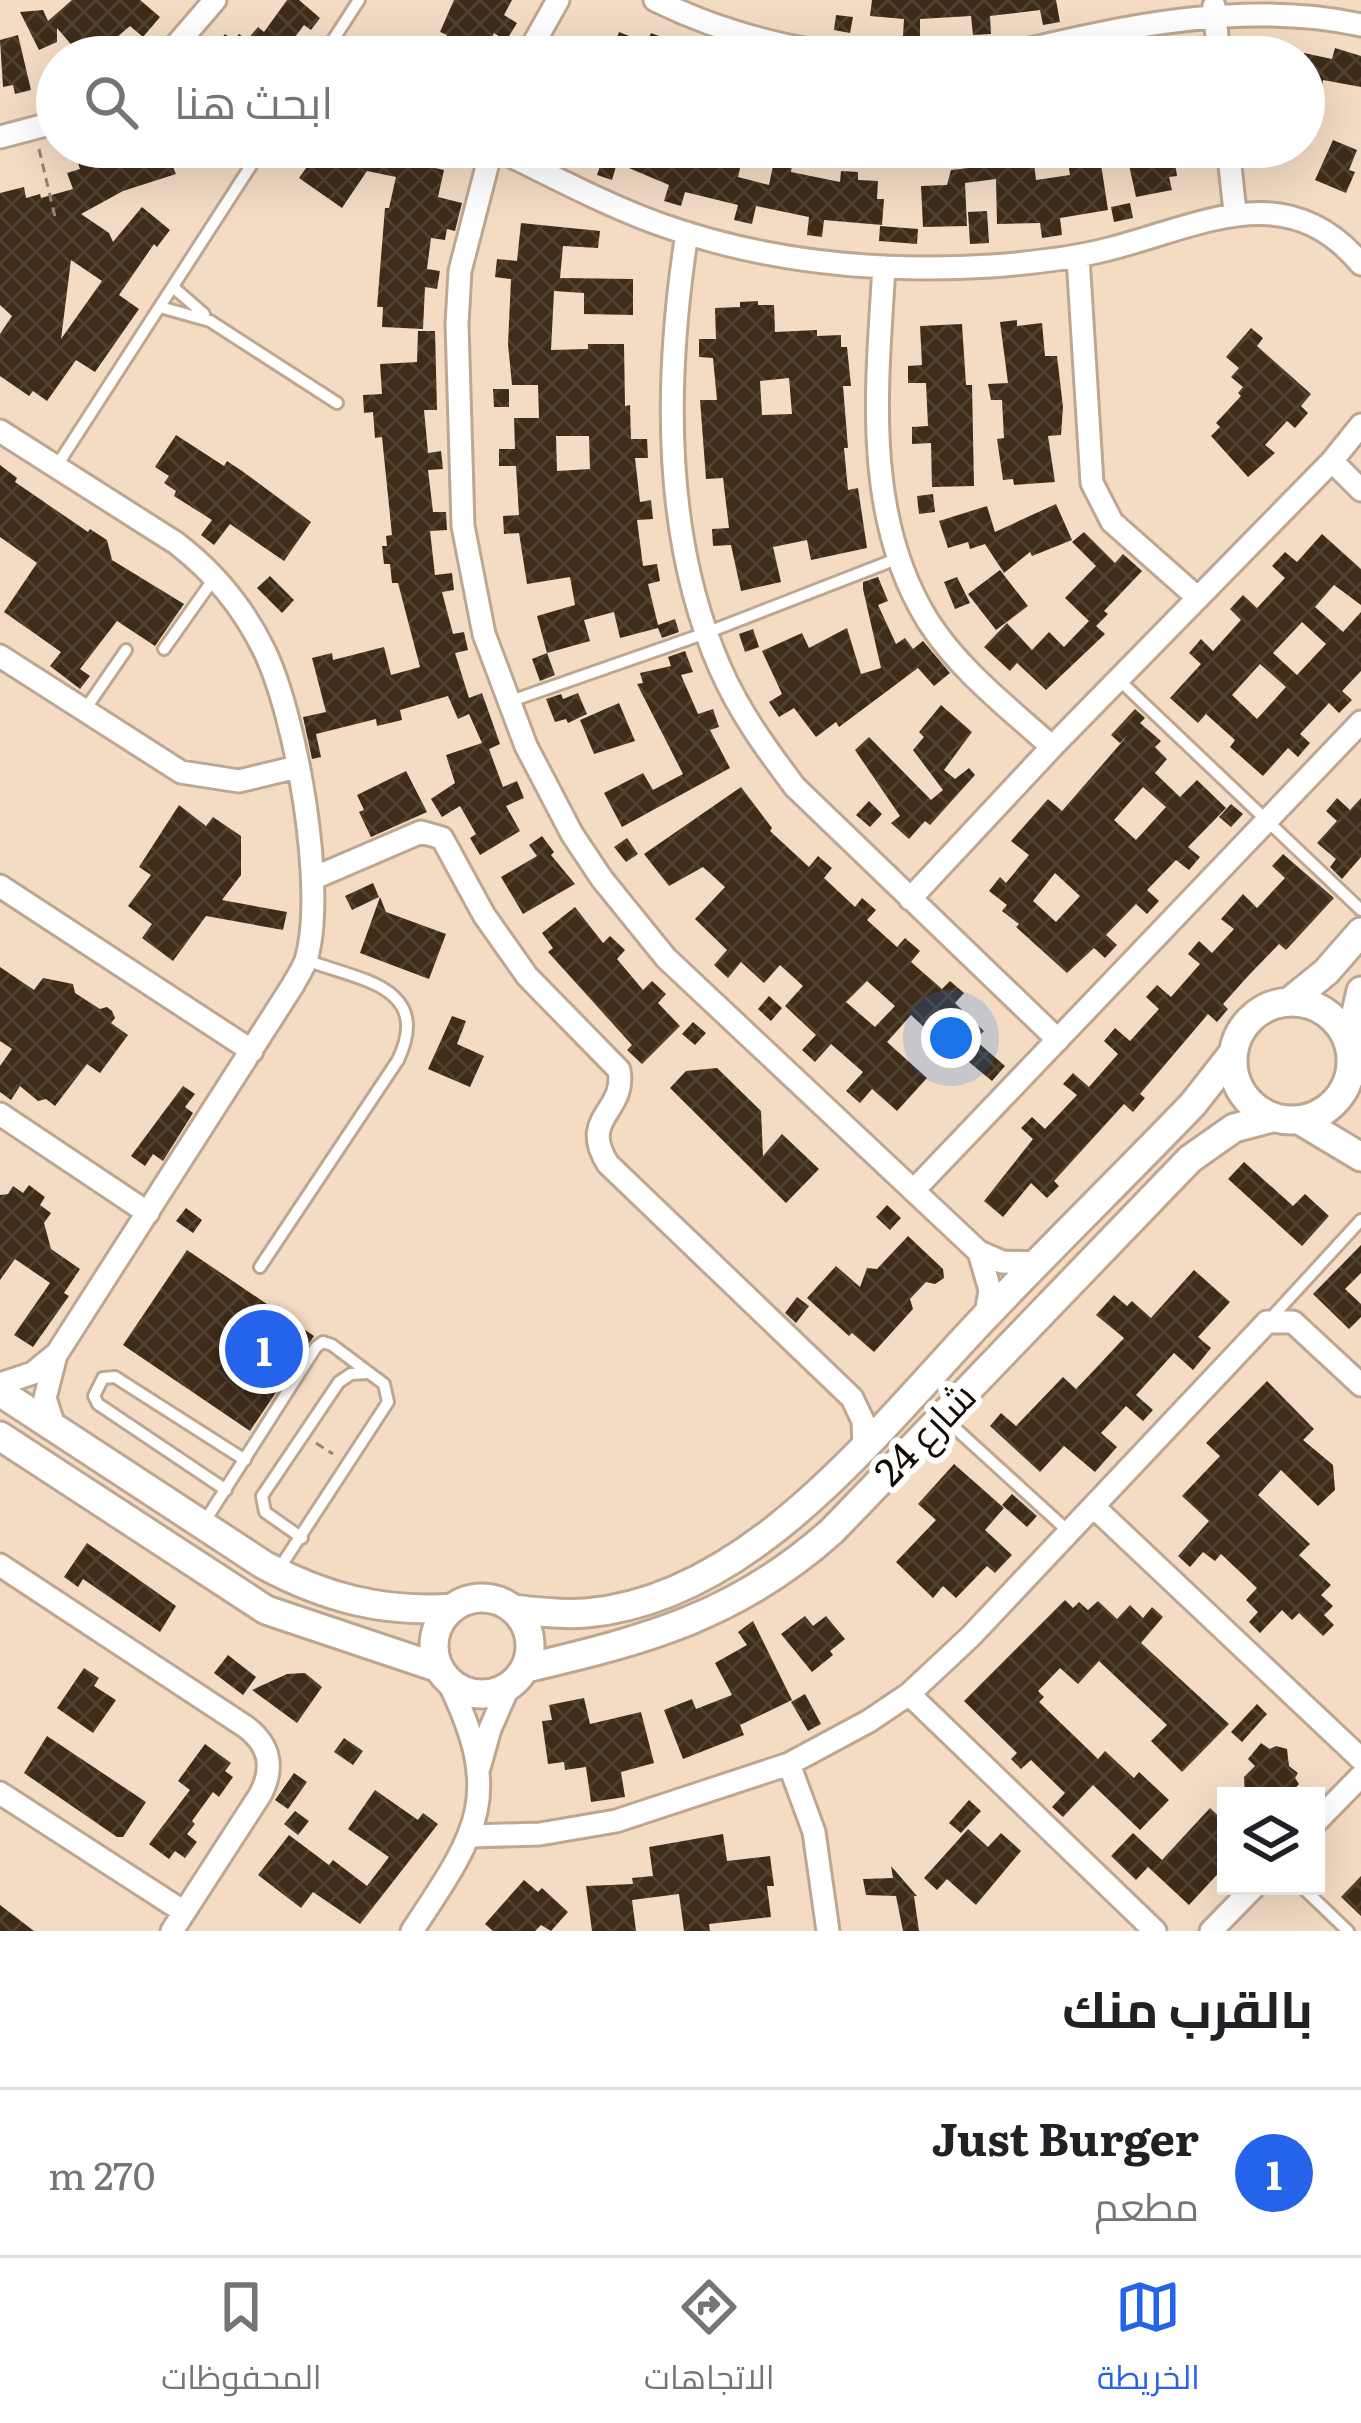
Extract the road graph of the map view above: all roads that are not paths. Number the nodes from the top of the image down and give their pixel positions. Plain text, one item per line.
1 (215, 0) edge
2 (359, 0) edge
3 (558, 0) edge
4 (655, 0) edge
5 (1214, 6) junction
6 (1361, 25) edge
7 (184, 36) edge
8 (336, 36) edge
9 (538, 36) edge
10 (746, 36) edge
11 (1086, 36) edge
12 (1217, 36) edge
13 (36, 129) edge
14 (0, 137) edge
15 (249, 168) edge
16 (487, 168) edge
17 (528, 168) edge
18 (1230, 168) edge
19 (1234, 212) junction
20 (687, 233) junction
21 (1078, 257) junction
22 (1361, 264) edge
23 (884, 267) junction
24 (172, 287) junction
25 (160, 307) junction
26 (211, 321) junction
27 (337, 403) dead end
28 (1361, 424) edge
29 (0, 431) edge
30 (1331, 461) junction
31 (56, 467) junction
32 (1361, 490) edge
33 (900, 557) junction
34 (214, 577) junction
35 (1198, 598) junction
36 (706, 633) junction
37 (125, 650) dead end
38 (164, 650) dead end
39 (0, 656) edge
40 (1118, 679) junction
41 (508, 702) junction
42 (84, 711) junction
43 (1361, 722) edge
44 (1052, 747) junction
45 (297, 767) junction
46 (1267, 821) junction
47 (314, 878) junction
48 (0, 886) edge
49 (910, 899) junction
50 (1361, 910) edge
51 (1361, 932) edge
52 (306, 960) junction
53 (1361, 991) edge
54 (1289, 1002) junction
55 (1058, 1040) junction
56 (1349, 1043) junction
57 (252, 1051) junction
58 (1233, 1053) junction
59 (1356, 1085) edge
60 (0, 1114) edge
61 (1272, 1118) junction
62 (1300, 1121) junction
63 (1361, 1157) edge
64 (914, 1190) junction
65 (148, 1213) junction
66 (1361, 1220) edge
67 (979, 1252) junction
68 (1040, 1263) junction
69 (260, 1267) dead end
70 (986, 1316) junction
71 (1267, 1322) junction
72 (332, 1345) junction
73 (56, 1355) junction
74 (371, 1373) junction
75 (339, 1382) junction
76 (1361, 1384) edge
77 (0, 1388) edge
78 (942, 1416) junction
79 (54, 1426) junction
80 (0, 1436) edge
81 (864, 1445) junction
82 (245, 1460) junction
83 (226, 1490) junction
84 (1094, 1507) junction
85 (203, 1524) junction
86 (1070, 1533) junction
87 (302, 1538) junction
88 (0, 1565) edge
89 (277, 1572) junction
90 (453, 1607) junction
91 (513, 1609) junction
92 (443, 1675) junction
93 (517, 1678) junction
94 (909, 1694) junction
95 (1361, 1760) edge
96 (789, 1764) junction
97 (478, 1774) junction
98 (1361, 1776) edge
99 (0, 1792) edge
100 (1325, 1813) edge
101 (471, 1836) junction
102 (1246, 1895) edge
103 (1310, 1895) edge
104 (178, 1922) edge
105 (412, 1931) edge
106 (828, 1931) edge
107 (1155, 1931) edge
108 (1211, 1931) edge
109 (1348, 1931) edge

1 - 7 street
2 - 8 lane
3 - 9 street
4 - 10 street
5 - 6 street
5 - 11 street
5 - 12 street
13 - 14 street
15 - 24 lane
16 - 41 street
17 - 20 street
18 - 19 street
19 - 21 street
19 - 22 street
20 - 23 street
20 - 36 street
21 - 23 street
21 - 35 street
23 - 33 street
24 - 25 lane
24 - 26 lane
25 - 26 lane
25 - 31 lane
26 - 27 lane
28 - 30 street
29 - 31 street
30 - 32 street
30 - 35 street
31 - 34 street
33 - 36 lane
33 - 44 street
34 - 38 lane
34 - 45 street
35 - 40 street
36 - 41 lane
36 - 49 street
37 - 42 lane
39 - 42 street
40 - 44 street
40 - 46 lane
41 - 64 street
42 - 45 street
43 - 46 street
44 - 49 street
45 - 47 street
46 - 50 lane
46 - 55 street
47 - 52 street
47 - 81 street
48 - 57 street
49 - 55 street
51 - 54 street
52 - 57 street
52 - 69 lane
53 - 56 street
54 - 56 street
54 - 58 street
55 - 64 street
56 - 59 street
57 - 65 street
58 - 61 street
58 - 68 street, شارع 24
59 - 62 street
60 - 65 street
61 - 62 street
61 - 78 street, شارع 24
62 - 63 street
64 - 67 street
65 - 73 street
66 - 71 lane
67 - 68 street
67 - 70 street
68 - 70 street, شارع 24
70 - 81 street, شارع 24
71 - 76 street
71 - 84 street
72 - 74 lane
72 - 75 lane
72 - 82 lane
73 - 77 street
73 - 79 street
74 - 75 lane
74 - 87 lane
75 - 87 lane
77 - 79 street
78 - 86 lane
78 - 93 street, شارع 24
79 - 85 street
80 - 92 street
81 - 91 street, شارع 24
82 - 83 lane
82 - 83 lane
83 - 85 lane
84 - 86 street
84 - 95 street
85 - 89 street
86 - 94 street
87 - 89 lane
88 - 104 street
89 - 90 street
90 - 91 street
90 - 92 street
91 - 93 street
92 - 93 street
92 - 97 street
93 - 97 street
94 - 96 street
94 - 107 street
96 - 101 street
96 - 106 street
97 - 101 street
98 - 100 street
99 - 104 street
101 - 105 street
102 - 108 street
103 - 109 lane

